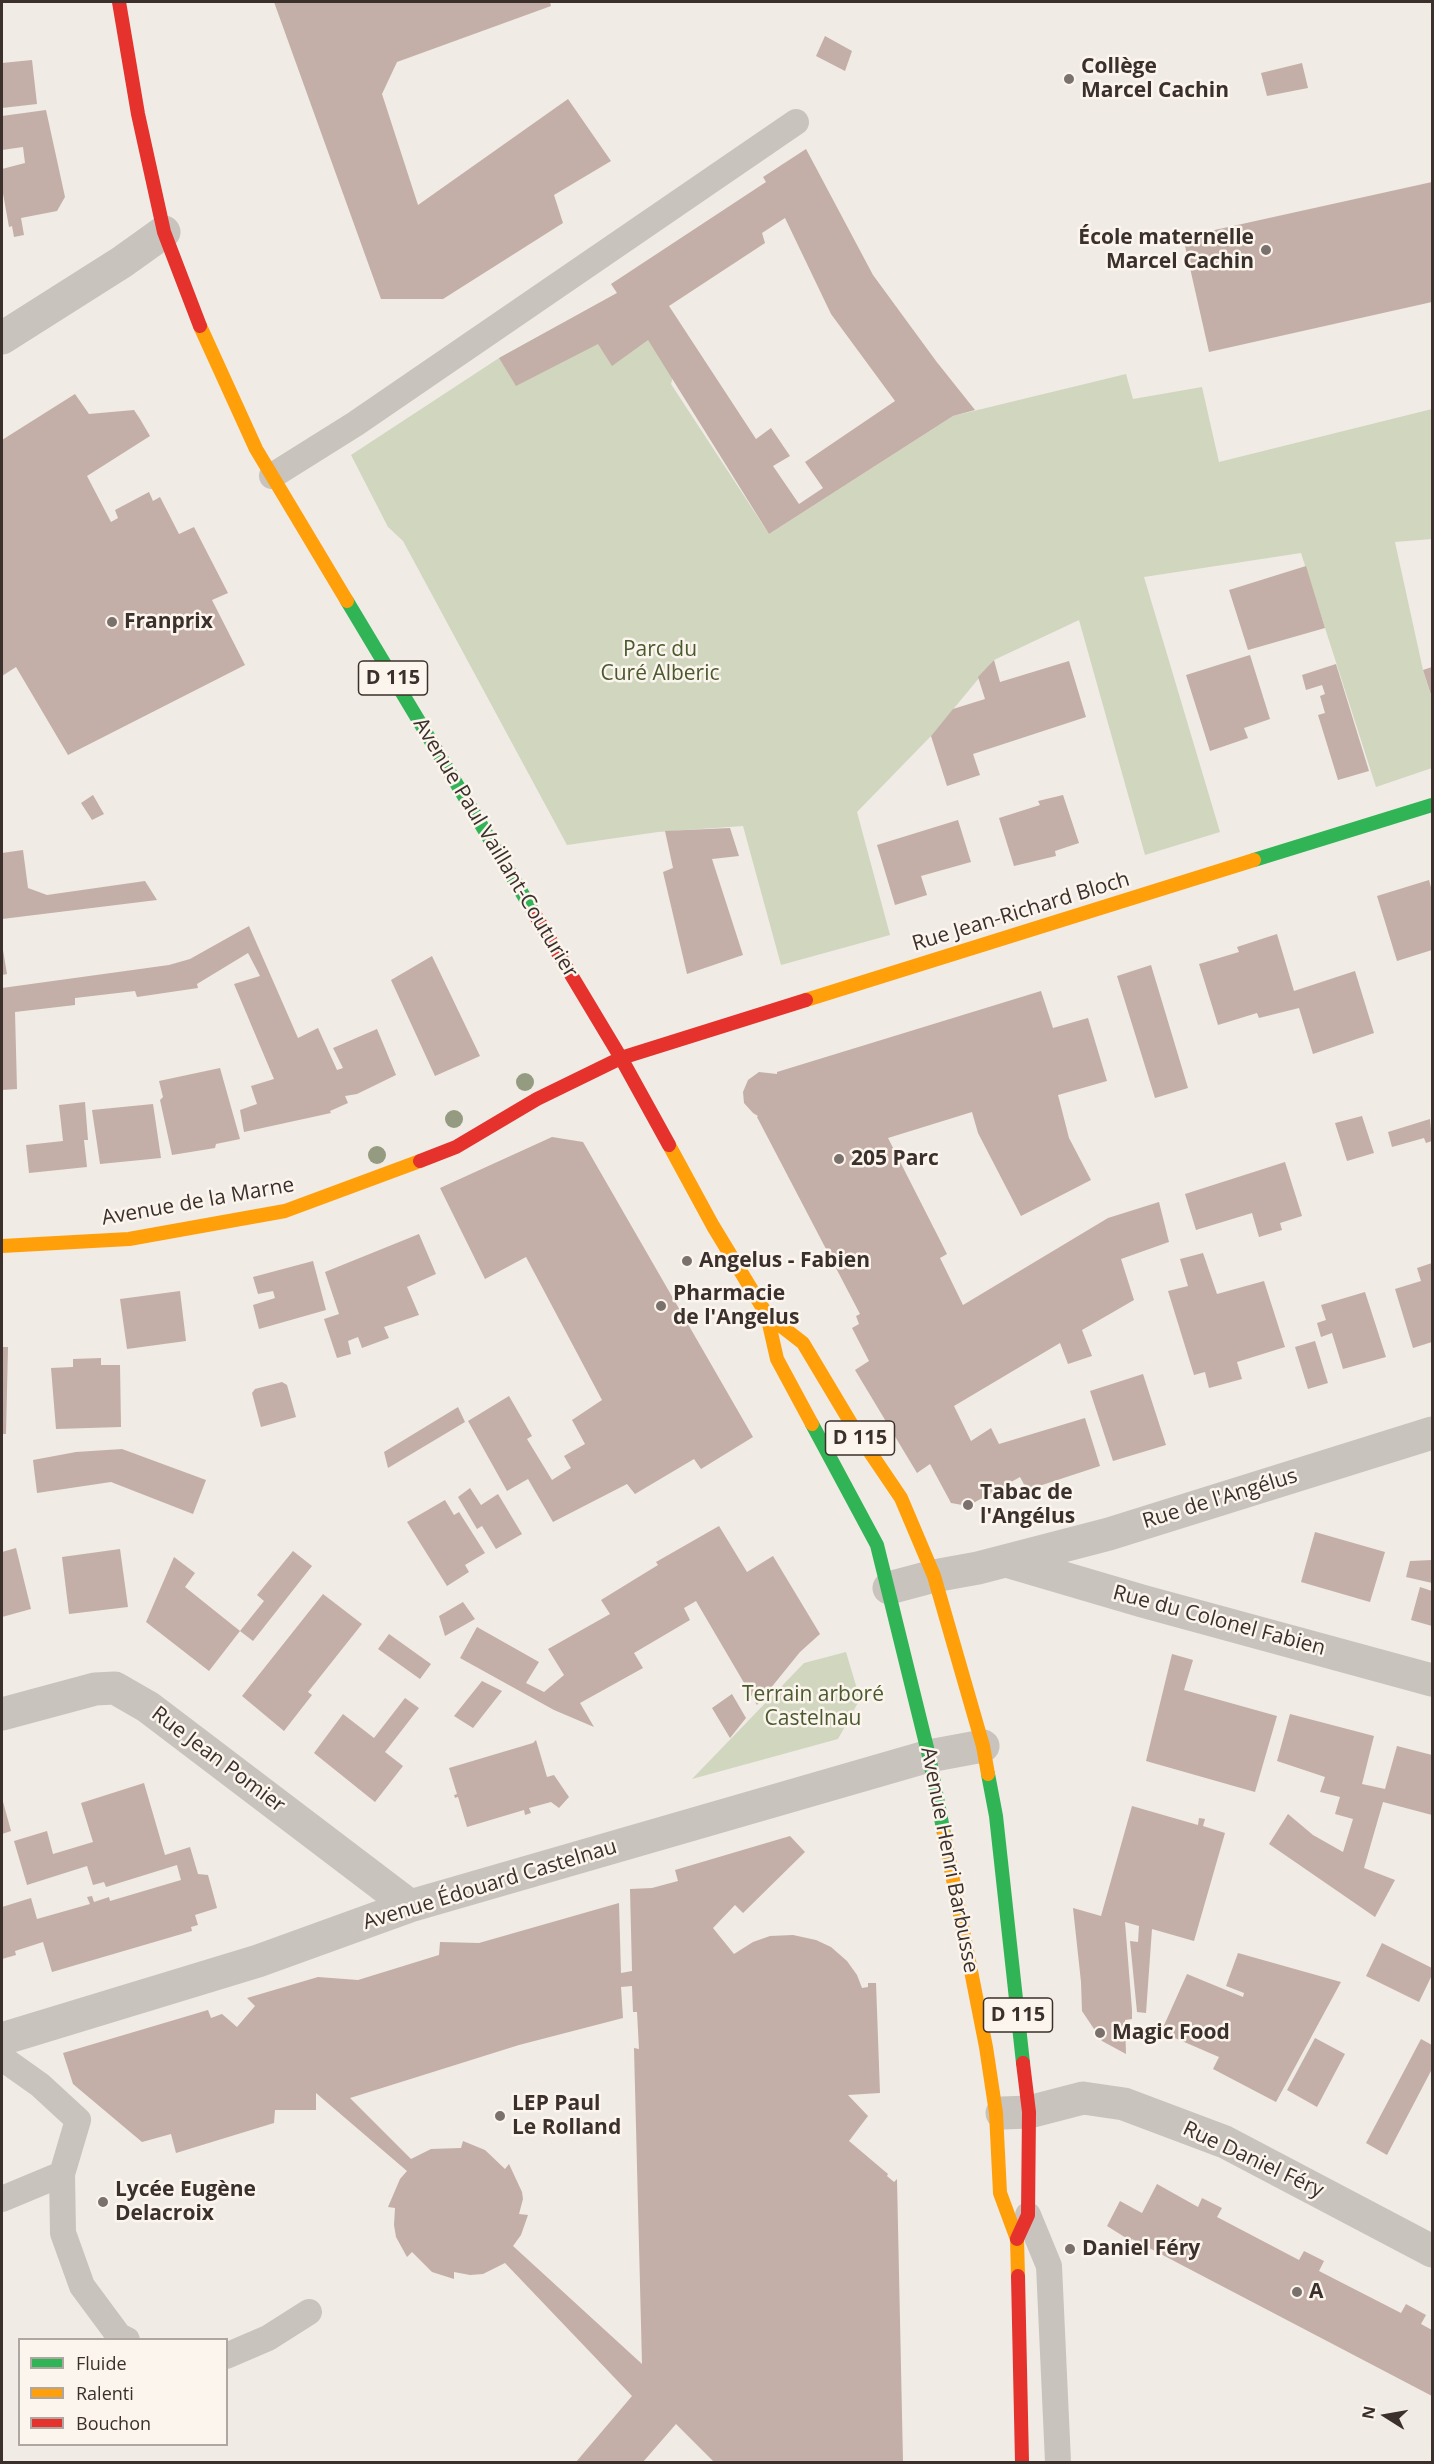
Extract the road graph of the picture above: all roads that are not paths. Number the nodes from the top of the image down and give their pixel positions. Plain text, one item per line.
1 (119, 2) edge
2 (796, 122) dead end
3 (164, 232) junction
4 (2, 338) edge
5 (272, 476) junction
6 (1432, 805) edge
7 (621, 1058) junction
8 (2, 1246) edge
9 (766, 1315) junction
10 (1432, 1433) edge
11 (1006, 1561) junction
12 (934, 1576) junction
13 (889, 1588) junction
14 (1432, 1680) edge
15 (2, 1714) edge
16 (983, 1746) junction
17 (929, 1756) junction
18 (996, 1816) joint
19 (410, 1906) junction
20 (2, 2038) edge
21 (2, 2058) edge
22 (1029, 2112) junction
23 (996, 2113) junction
24 (62, 2174) junction
25 (2, 2199) edge
26 (1028, 2215) junction
27 (1017, 2239) junction
28 (1432, 2251) edge
29 (309, 2312) dead end
30 (122, 2338) edge
31 (228, 2355) edge
32 (1022, 2463) edge
33 (1058, 2463) edge

1 - 3 main road, Avenue Paul Vaillant-Couturier / D 115
2 - 5 lane
3 - 4 street
3 - 5 main road, Avenue Paul Vaillant-Couturier / D 115
5 - 7 main road, Avenue Paul Vaillant-Couturier / D 115
6 - 7 main road, Rue Jean-Richard Bloch
7 - 8 main road, Avenue de la Marne
7 - 9 main road, Avenue Paul Vaillant-Couturier / D 115
9 - 12 main road, Avenue Paul Vaillant-Couturier / D 115
9 - 13 main road, Avenue Paul Vaillant-Couturier / D 115
10 - 11 street, Rue de l'Angélus
11 - 12 street, Rue de l'Angélus
11 - 14 street, Rue du Colonel Fabien
12 - 13 street
12 - 16 main road, Avenue Paul Vaillant-Couturier / D 115
13 - 17 main road, Avenue Henri Barbusse / D 115
15 - 19 street, Rue Jean Pomier
16 - 17 street, Avenue Édouard Castelnau
16 - 18 main road, Avenue Paul Vaillant-Couturier / D 115
17 - 19 street, Avenue Édouard Castelnau
17 - 23 main road, Avenue Henri Barbusse / D 115
18 - 22 main road, Avenue Henri Barbusse / D 115
19 - 20 street, Avenue Édouard Castelnau
21 - 24 lane
22 - 23 street, Rue Daniel Féry
22 - 26 main road, Avenue Henri Barbusse / D 115
22 - 28 street, Rue Daniel Féry
23 - 27 main road, Avenue Henri Barbusse
24 - 25 lane
24 - 30 lane
26 - 27 main road, Avenue Henri Barbusse / D 115
26 - 33 lane, Avenue Henri Barbusse
27 - 32 main road, Avenue Henri Barbusse / D 115
29 - 31 lane

